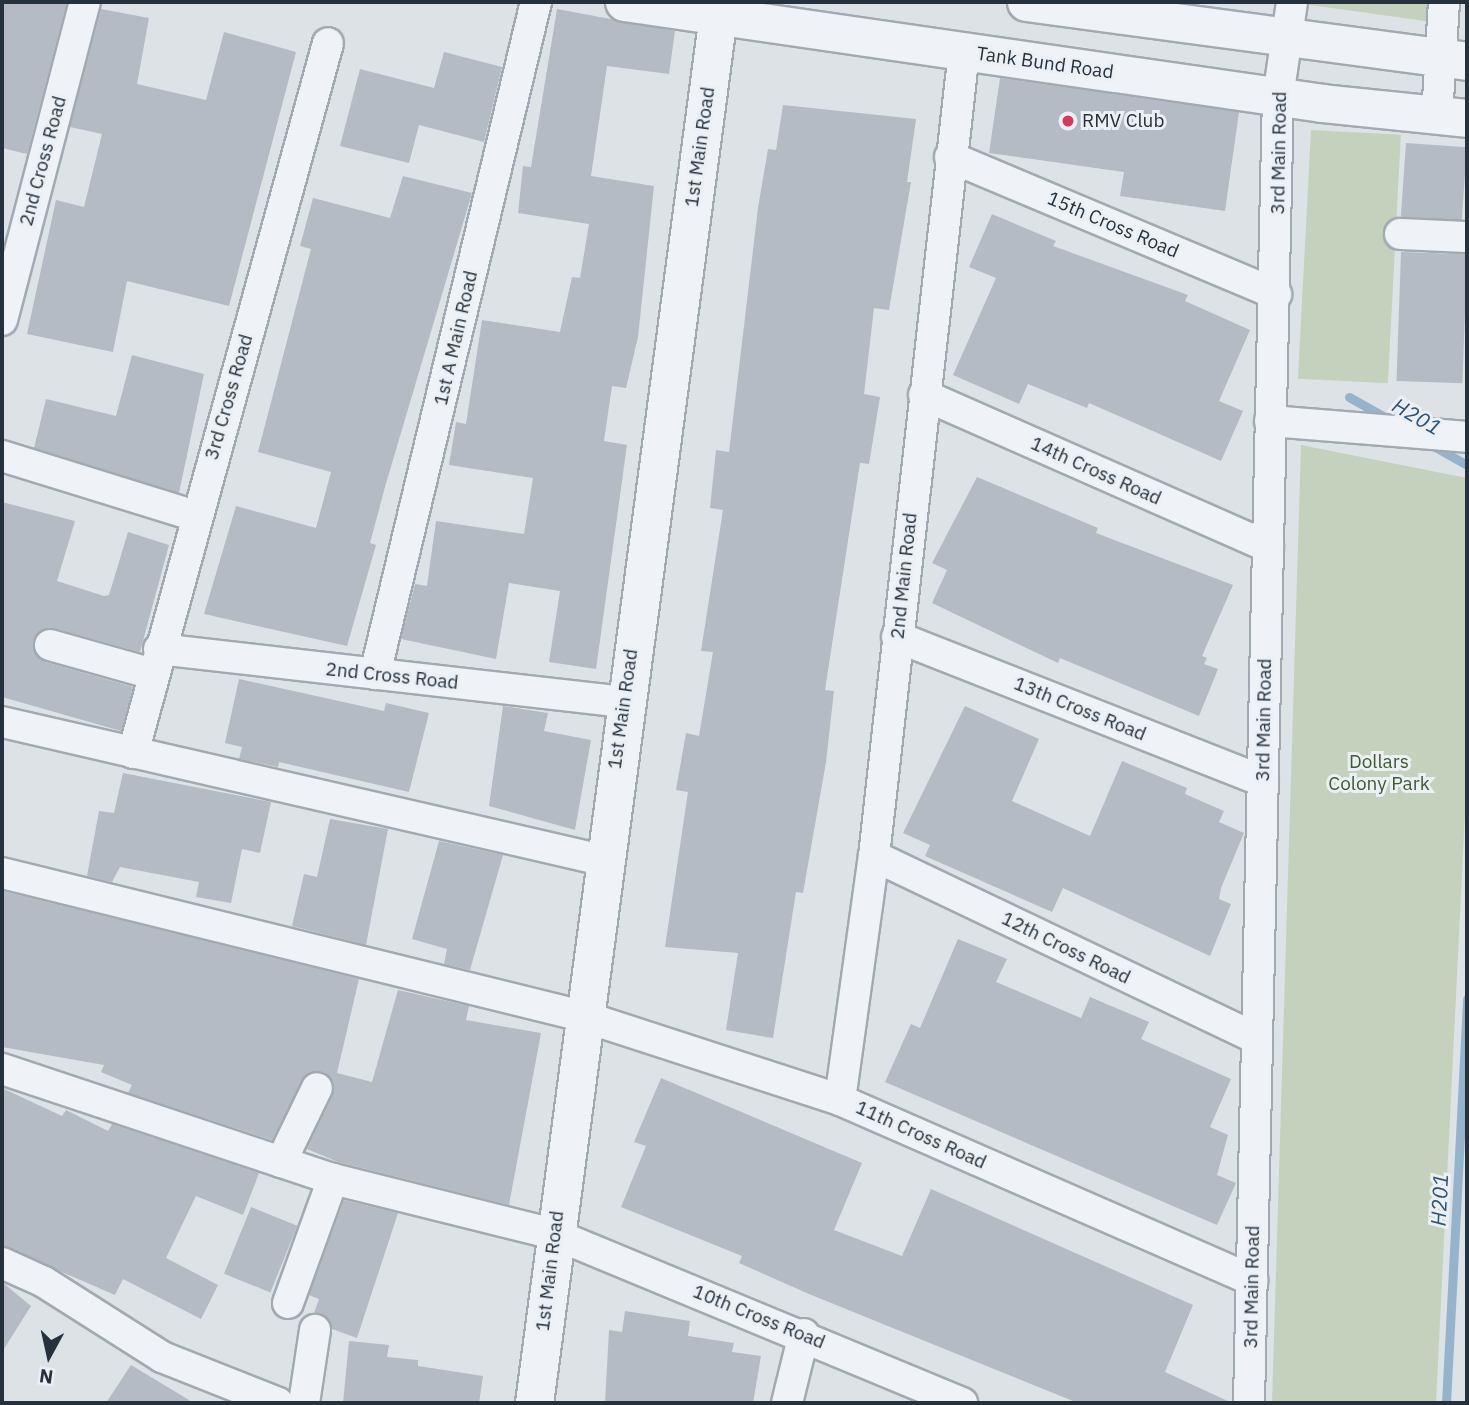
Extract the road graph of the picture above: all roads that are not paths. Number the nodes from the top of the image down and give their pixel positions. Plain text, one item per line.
1 (85, 2) edge
2 (536, 2) edge
3 (624, 2) edge
4 (1027, 2) edge
5 (1292, 2) edge
6 (1444, 2) edge
7 (718, 15) junction
8 (1287, 38) junction
9 (328, 43) dead end
10 (964, 51) junction
11 (1455, 60) edge
12 (1298, 100) junction
13 (1452, 117) edge
14 (950, 157) junction
15 (1400, 234) dead end
16 (1467, 236) edge
17 (1276, 294) junction
18 (2, 320) edge
19 (924, 395) junction
20 (1288, 424) junction
21 (1467, 437) edge
22 (2, 456) edge
23 (196, 516) junction
24 (1268, 547) junction
25 (897, 637) junction
26 (50, 645) dead end
27 (156, 661) junction
28 (375, 674) junction
29 (624, 702) junction
30 (2, 723) edge
31 (133, 752) junction
32 (1263, 782) junction
33 (874, 856) junction
34 (602, 860) junction
35 (2, 873) edge
36 (582, 1016) junction
37 (1257, 1039) junction
38 (2, 1069) edge
39 (317, 1088) dead end
40 (840, 1100) junction
41 (281, 1162) junction
42 (333, 1179) junction
43 (554, 1234) junction
44 (2, 1263) edge
45 (1252, 1280) junction
46 (288, 1303) dead end
47 (314, 1330) dead end
48 (804, 1334) junction
49 (278, 1403) edge
50 (304, 1403) edge
51 (534, 1403) edge
52 (787, 1403) edge
53 (962, 1403) edge
54 (1249, 1403) edge

1 - 18 street, 2nd Cross Road
2 - 28 street, 1st A Main Road
3 - 7 street, Tank Bund Road
4 - 8 street
5 - 8 street
6 - 11 street
7 - 10 street, Tank Bund Road
7 - 29 street, 1st Main Road
8 - 11 street
8 - 12 street, 3rd Main Road
9 - 23 street, 3rd Cross Road
10 - 12 street, Tank Bund Road
10 - 14 street, 2nd Main Road
11 - 13 street
12 - 13 street, Tank Bund Road
12 - 17 street, 3rd Main Road
14 - 17 street, 15th Cross Road
14 - 19 street, 2nd Main Road
15 - 16 street
17 - 20 street, 3rd Main Road
19 - 24 street, 14th Cross Road
19 - 25 street, 2nd Main Road
20 - 21 street
20 - 24 street, 3rd Main Road
22 - 23 street
23 - 27 street, 3rd Cross Road
24 - 32 street, 3rd Main Road
25 - 32 street, 13th Cross Road
25 - 33 street, 2nd Main Road
26 - 27 street, 2nd Cross Road
27 - 28 street, 2nd Cross Road
27 - 31 street, 3rd Cross Road
28 - 29 street, 2nd Cross Road
29 - 34 street, 1st Main Road
30 - 31 street
31 - 34 street
32 - 37 street, 3rd Main Road
33 - 37 street, 12th Cross Road
33 - 40 street, 2nd Main Road
34 - 36 street, 1st Main Road
35 - 36 street, 11th Cross Road
36 - 40 street, 11th Cross Road
36 - 43 street, 1st Main Road
37 - 45 street, 3rd Main Road
38 - 41 street, 10th Cross Road
39 - 41 street
40 - 45 street, 11th Cross Road
41 - 42 street, 10th Cross Road
42 - 43 street, 10th Cross Road
42 - 46 street
43 - 48 street, 10th Cross Road
43 - 51 street, 1st Main Road
44 - 49 street
45 - 54 street, 3rd Main Road
47 - 50 street
48 - 52 street
48 - 53 street, 10th Cross Road

